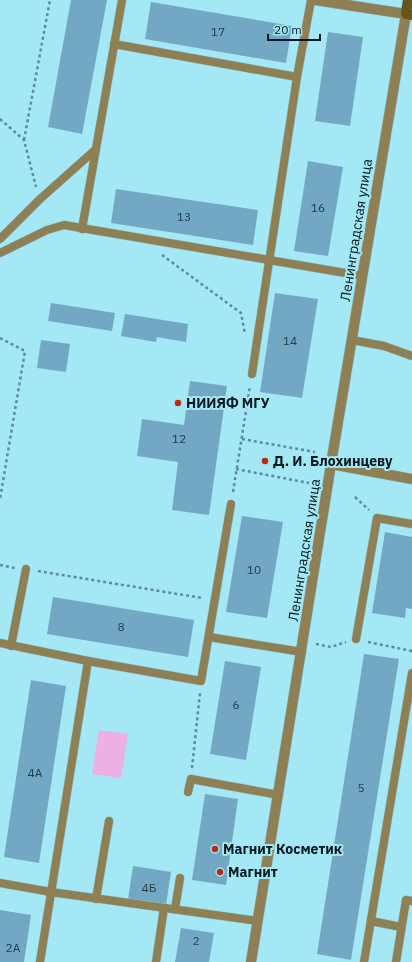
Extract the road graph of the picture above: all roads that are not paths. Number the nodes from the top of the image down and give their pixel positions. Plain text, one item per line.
1 (122, 0) edge
2 (311, 0) edge
3 (320, 0) edge
4 (408, 0) edge
5 (409, 15) edge
6 (114, 44) junction
7 (297, 77) junction
8 (96, 150) junction
9 (82, 229) junction
10 (0, 239) edge
11 (0, 254) edge
12 (268, 261) junction
13 (363, 276) junction
14 (352, 340) junction
15 (412, 356) edge
16 (252, 374) road end
17 (331, 464) junction
18 (412, 479) edge
19 (231, 504) road end
20 (412, 524) edge
21 (26, 569) road end
22 (209, 637) junction
23 (356, 639) road end
24 (0, 644) edge
25 (11, 646) junction
26 (302, 652) junction
27 (88, 660) junction
28 (412, 673) edge
29 (188, 792) dead end
30 (279, 795) junction
31 (109, 821) dead end
32 (180, 878) dead end
33 (0, 883) edge
34 (51, 892) junction
35 (96, 899) junction
36 (412, 901) edge
37 (164, 908) junction
38 (175, 910) junction
39 (258, 921) junction
40 (370, 921) junction
41 (401, 927) junction
42 (40, 962) edge
43 (156, 962) edge
44 (252, 962) edge
45 (364, 962) edge
46 (396, 962) edge

1 - 6 lane
2 - 7 lane
3 - 5 street
4 - 5 main road, Ленинградская улица
5 - 13 street, Ленинградская улица
6 - 7 lane
6 - 8 lane
7 - 12 lane
8 - 9 lane
8 - 10 lane
9 - 11 lane
9 - 12 lane
12 - 13 lane
12 - 16 lane
13 - 14 street, Ленинградская улица
14 - 15 lane
14 - 17 street, Ленинградская улица
17 - 18 street
17 - 26 street, Ленинградская улица
19 - 22 lane
20 - 23 lane
21 - 25 lane
22 - 26 lane
22 - 27 lane
24 - 25 lane
25 - 27 lane
26 - 30 street, Ленинградская улица
27 - 34 lane
28 - 40 lane
29 - 30 lane
30 - 39 street, Ленинградская улица
31 - 35 lane
32 - 38 lane
33 - 34 lane
34 - 35 lane
34 - 42 lane
35 - 37 lane
36 - 41 lane
37 - 38 lane
37 - 43 lane
38 - 39 lane
39 - 44 street, Ленинградская улица
40 - 41 lane
40 - 45 lane
41 - 46 lane

